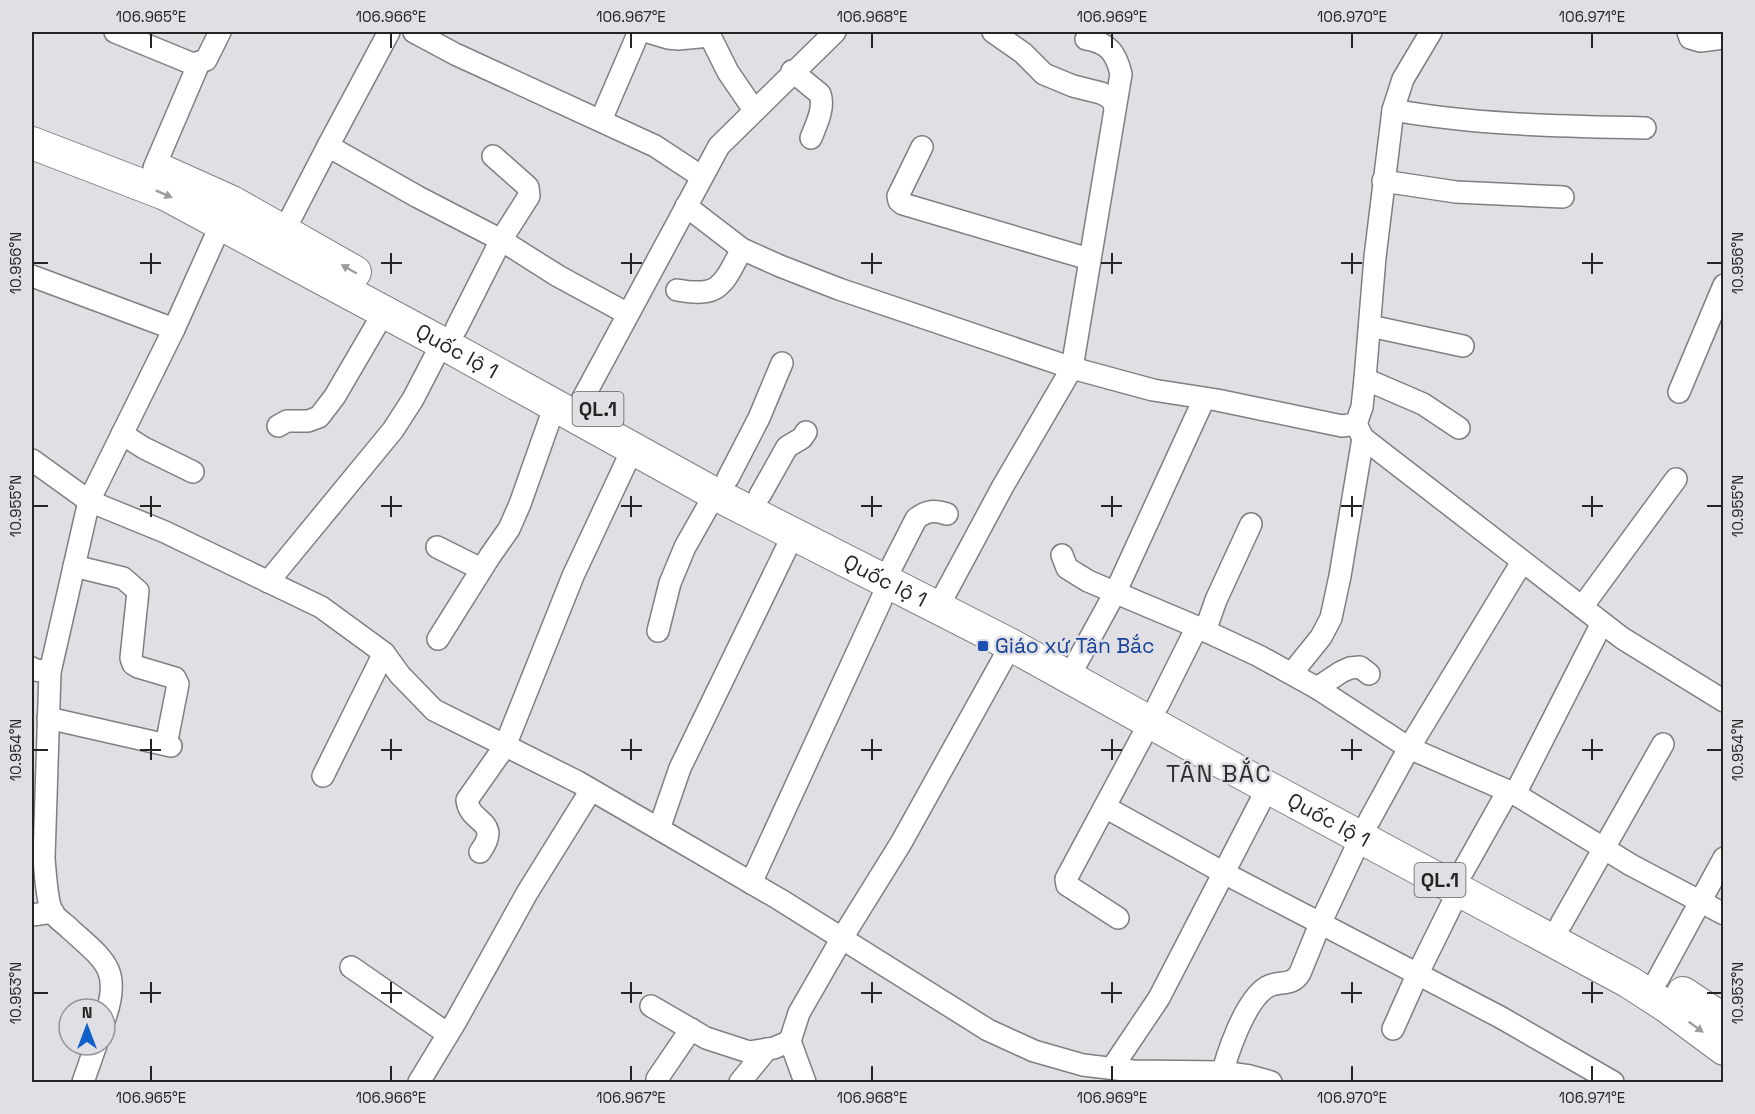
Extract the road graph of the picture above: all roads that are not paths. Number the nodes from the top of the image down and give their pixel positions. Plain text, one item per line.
1 (115, 32) edge
2 (220, 32) edge
3 (389, 32) edge
4 (643, 32) edge
5 (648, 32) edge
6 (835, 32) edge
7 (993, 32) edge
8 (1431, 32) edge
9 (1688, 32) edge
10 (709, 34) edge
11 (428, 35) edge
12 (1724, 38) edge
13 (1086, 39) dead end
14 (199, 63) junction
15 (792, 71) junction
16 (1115, 107) junction
17 (754, 110) junction
18 (1393, 110) junction
19 (601, 120) junction
20 (32, 127) edge
21 (1645, 128) dead end
22 (811, 138) dead end
23 (32, 143) edge
24 (328, 146) junction
25 (922, 147) dead end
26 (493, 156) dead end
27 (154, 168) junction
28 (702, 177) junction
29 (1383, 181) junction
30 (1563, 197) dead end
31 (686, 206) junction
32 (234, 217) junction
33 (284, 231) junction
34 (501, 240) junction
35 (742, 249) junction
36 (1089, 260) junction
37 (32, 276) edge
38 (1724, 285) edge
39 (677, 290) dead end
40 (384, 312) junction
41 (628, 314) junction
42 (1370, 326) junction
43 (174, 329) junction
44 (449, 336) junction
45 (1463, 346) dead end
46 (782, 363) dead end
47 (1072, 368) junction
48 (1365, 379) junction
49 (1679, 392) dead end
50 (1204, 399) junction
51 (568, 403) junction
52 (278, 426) dead end
53 (1459, 428) dead end
54 (1360, 431) junction
55 (806, 432) dead end
56 (122, 434) junction
57 (633, 448) junction
58 (32, 460) edge
59 (193, 472) dead end
60 (1676, 479) dead end
61 (722, 486) junction
62 (760, 495) junction
63 (89, 501) junction
64 (947, 514) dead end
65 (1251, 524) dead end
66 (793, 535) junction
67 (437, 547) dead end
68 (1062, 555) dead end
69 (1522, 562) junction
70 (74, 566) junction
71 (481, 569) junction
72 (891, 575) junction
73 (268, 582) junction
74 (1115, 592) junction
75 (945, 594) junction
76 (1582, 607) junction
77 (1602, 623) junction
78 (1201, 629) junction
79 (658, 631) dead end
80 (438, 639) dead end
81 (1011, 645) junction
82 (384, 653) junction
83 (1076, 664) junction
84 (41, 670) edge
85 (1292, 673) junction
86 (1369, 674) dead end
87 (1317, 688) junction
88 (1724, 701) edge
89 (1154, 714) junction
90 (48, 718) junction
91 (1663, 744) dead end
92 (505, 746) junction
93 (1409, 748) junction
94 (323, 776) dead end
95 (1268, 788) junction
96 (591, 790) junction
97 (1511, 793) junction
98 (1105, 807) junction
99 (659, 829) junction
100 (1365, 829) junction
101 (1604, 848) junction
102 (480, 852) dead end
103 (1724, 858) edge
104 (1224, 873) junction
105 (1461, 880) junction
106 (751, 882) junction
107 (1701, 900) junction
108 (53, 912) junction
109 (1724, 914) edge
110 (32, 915) edge
111 (1118, 918) dead end
112 (1320, 924) junction
113 (1561, 924) junction
114 (842, 938) junction
115 (351, 967) dead end
116 (1418, 973) junction
117 (1658, 979) junction
118 (112, 997) edge
119 (651, 1006) dead end
120 (1724, 1020) edge
121 (691, 1029) junction
122 (1393, 1029) dead end
123 (448, 1034) junction
124 (790, 1041) junction
125 (767, 1049) junction
126 (1724, 1049) edge
127 (92, 1057) edge
128 (1104, 1067) junction
129 (1221, 1077) edge
130 (799, 1078) edge
131 (657, 1079) dead end
132 (83, 1083) edge
133 (419, 1083) edge
134 (740, 1083) edge
135 (1079, 1083) edge
136 (1271, 1083) edge
137 (1613, 1083) edge

1 - 14 street
2 - 14 street
3 - 24 street
4 - 19 street
5 - 10 street
6 - 15 street
7 - 16 street
8 - 18 street
9 - 12 street
10 - 17 street
11 - 19 street
13 - 16 street
14 - 27 street
15 - 17 street
15 - 22 street
16 - 36 street
17 - 28 street
18 - 21 street
18 - 29 street
19 - 28 street
20 - 27 highway, Quốc lộ 1 / QL.1
23 -> 32 highway, Quốc lộ 1 / QL.1
24 - 33 street
24 - 34 street
25 - 36 street
26 - 34 street
27 - 32 highway, Quốc lộ 1 / QL.1
28 - 31 street
29 - 30 street
29 - 42 street
31 - 35 street
31 - 41 street
32 - 33 highway, Quốc lộ 1 / QL.1
32 - 40 highway, Quốc lộ 1 / QL.1
32 - 43 street
44 -> 33 highway, Quốc lộ 1 / QL.1
34 - 41 street
34 - 44 street
35 - 39 street
35 - 47 street
36 - 47 street
37 - 43 street
38 - 49 street
40 - 44 highway, Quốc lộ 1 / QL.1
40 - 52 street
41 - 51 street
42 - 45 street
42 - 48 street
43 - 56 street
44 - 51 highway, Quốc lộ 1 / QL.1
44 - 73 street
46 - 61 street
47 - 50 street
47 - 75 street
48 - 53 street
48 - 54 street
50 - 54 street
50 - 74 street
51 - 57 highway, Quốc lộ 1 / QL.1
51 - 61 highway, Quốc lộ 1 / QL.1
51 - 71 street
54 - 69 street
54 - 85 street
55 - 62 street
56 - 59 street
56 - 63 street
57 - 61 highway, Quốc lộ 1 / QL.1
57 - 92 street
58 - 63 street
60 - 76 street
61 - 62 highway, Quốc lộ 1 / QL.1
61 - 66 highway, Quốc lộ 1 / QL.1
61 - 79 street
62 - 72 highway, Quốc lộ 1 / QL.1
63 - 70 street
63 - 73 street
64 - 72 street
65 - 78 street
66 - 72 highway, Quốc lộ 1 / QL.1
66 - 99 street
67 - 71 street
68 - 74 street
69 - 76 street
69 - 93 street
70 - 84 street
70 - 90 street
71 - 80 street
72 - 75 highway, Quốc lộ 1 / QL.1
72 - 81 highway, Quốc lộ 1 / QL.1
72 - 106 street
73 - 82 street
74 - 78 street
74 - 83 street
75 - 83 highway, Quốc lộ 1 / QL.1
76 - 77 street
77 - 88 street
77 - 97 street
78 - 85 street
78 - 89 street
81 - 89 highway, Quốc lộ 1 / QL.1
81 - 114 street
82 - 92 street
82 - 94 street
83 - 89 highway, Quốc lộ 1 / QL.1
84 - 90 street
85 - 87 street
86 - 87 street
87 - 93 street
89 - 95 highway, Quốc lộ 1 / QL.1
89 - 98 street
89 - 100 highway, Quốc lộ 1 / QL.1
90 - 108 street
91 - 101 street
92 - 96 street
92 - 102 street
93 - 97 street
93 - 100 street
95 - 100 highway, Quốc lộ 1 / QL.1
95 - 104 street
96 - 99 street
96 - 123 street
97 - 101 street
97 - 105 street
98 - 104 street
98 - 111 street
99 - 106 street
100 - 105 highway, Quốc lộ 1 / QL.1
100 - 112 street
101 - 107 street
101 - 113 street
103 - 107 street
104 - 112 street
104 - 128 street
105 - 113 highway, Quốc lộ 1 / QL.1
105 - 116 street
105 -> 126 highway, Quốc lộ 1 / QL.1
106 - 114 street
107 - 109 street
107 - 117 street
108 - 110 street
108 - 118 street
112 - 116 street
112 - 129 street
113 - 117 highway, Quốc lộ 1 / QL.1
114 - 124 street
114 - 128 street
115 - 123 street
116 - 122 street
116 - 137 street
117 - 120 highway, Quốc lộ 1 / QL.1
119 - 121 street
121 - 125 street
121 - 131 street
123 - 133 street
124 - 125 street
124 - 130 street
125 - 134 street
127 - 132 street
128 - 129 street
128 - 135 street
129 - 136 street

